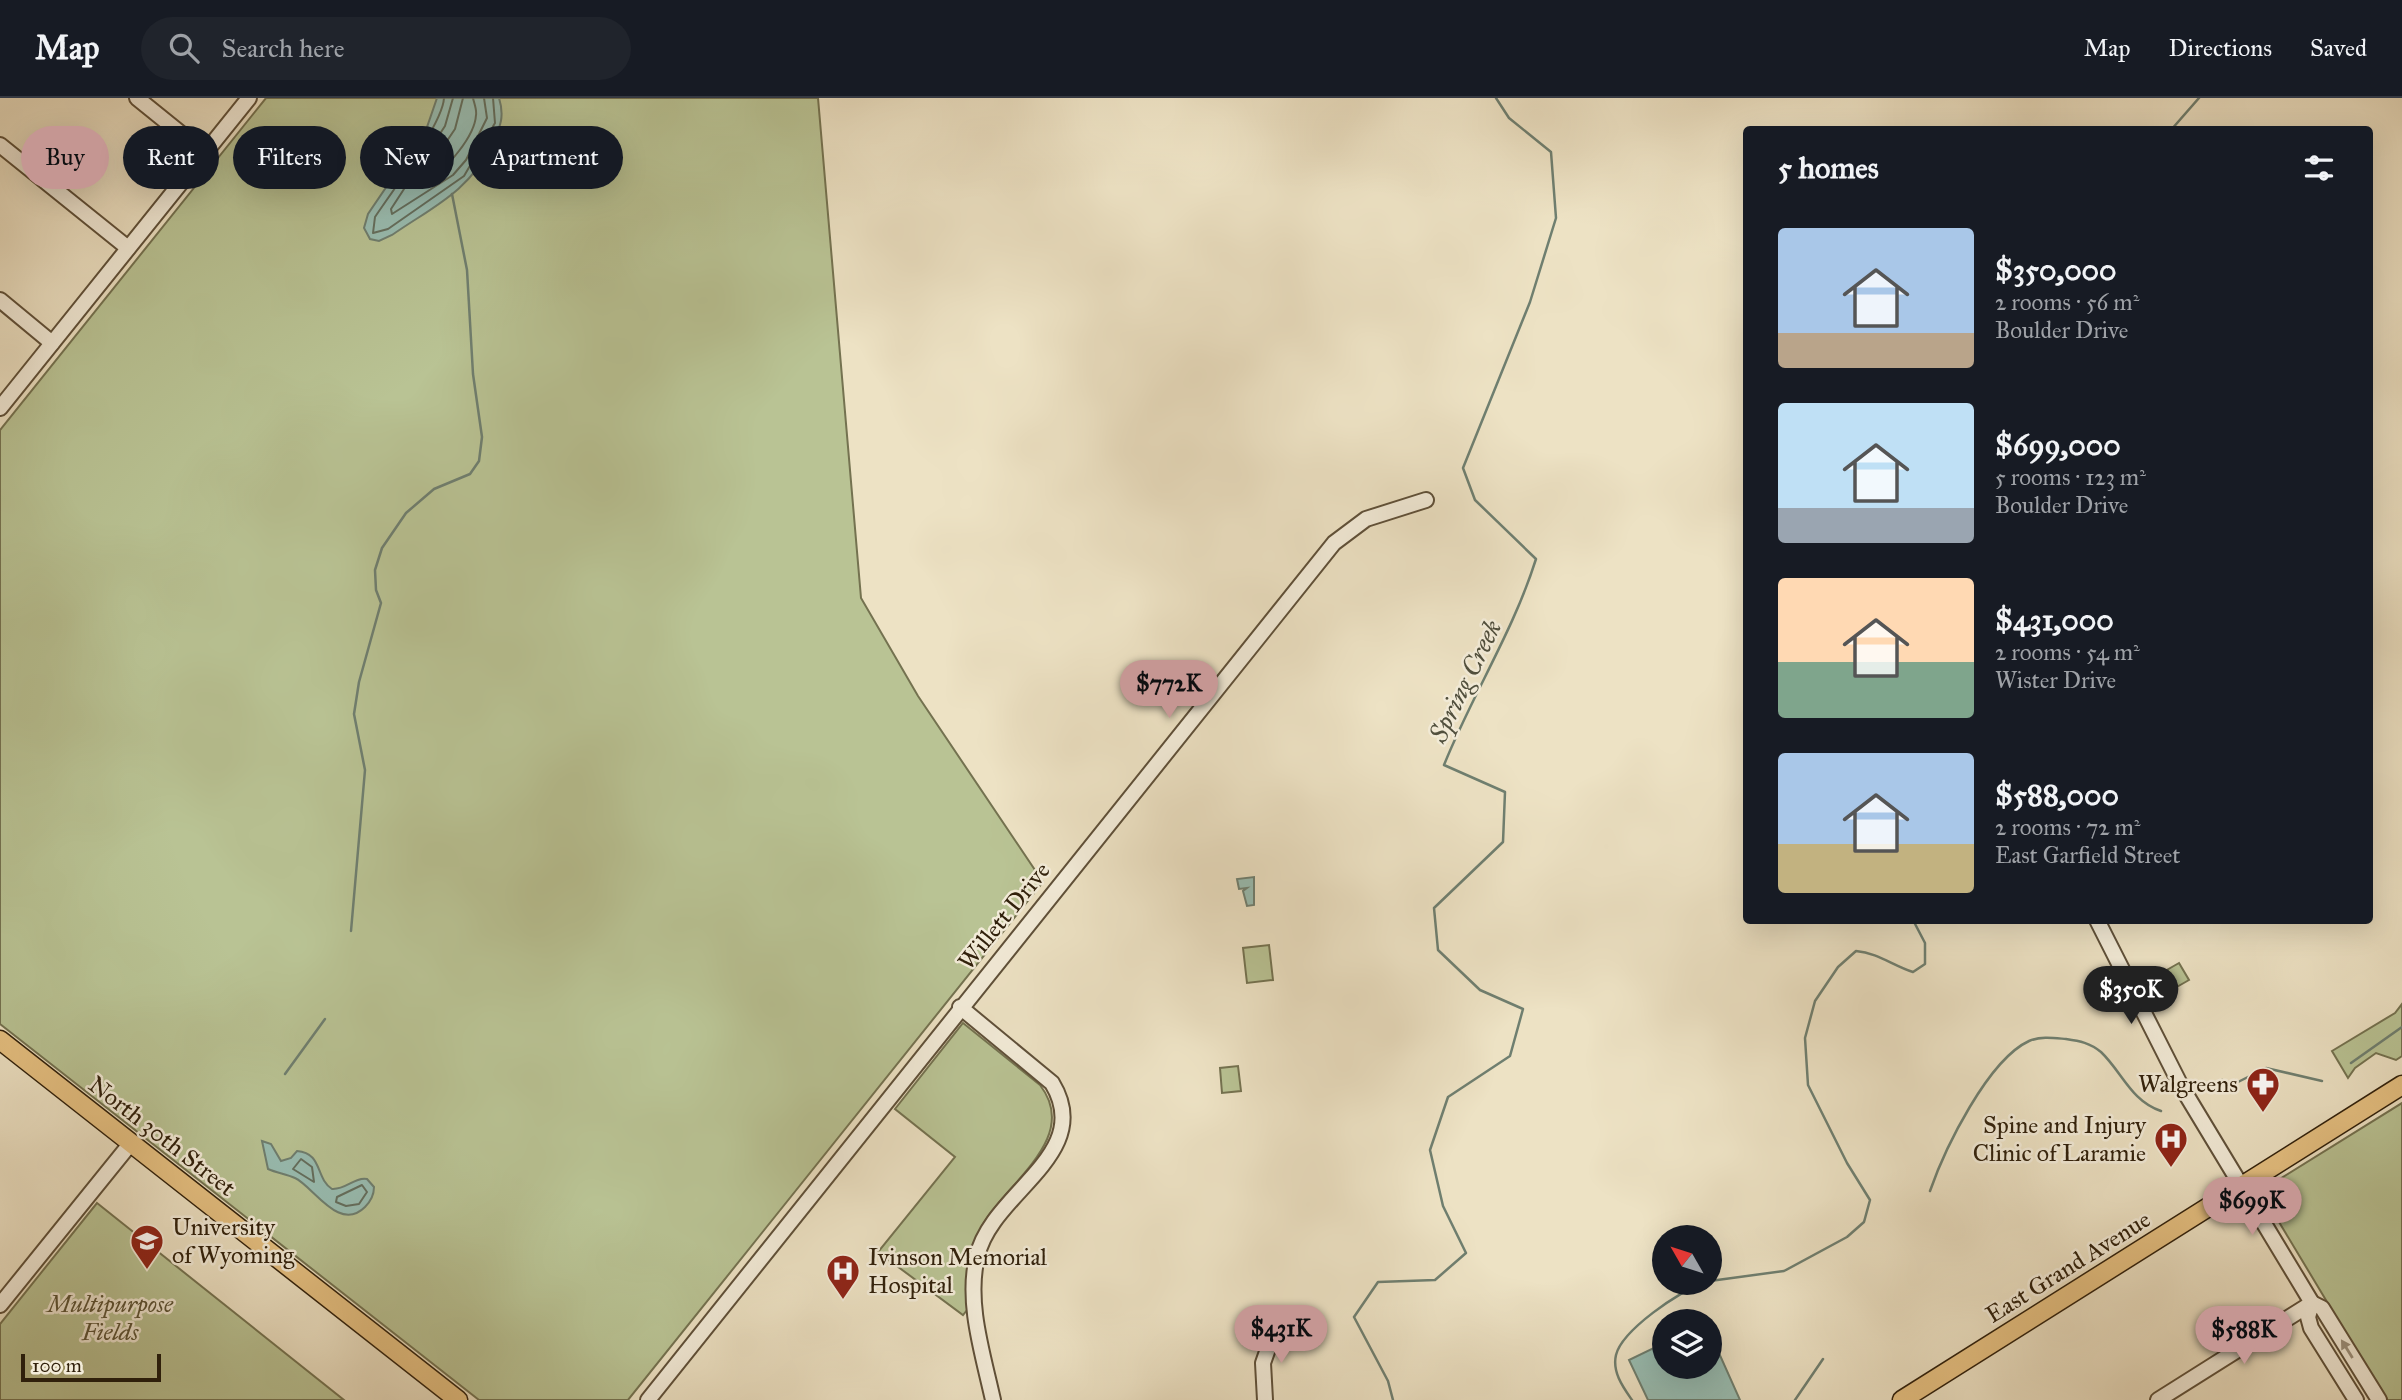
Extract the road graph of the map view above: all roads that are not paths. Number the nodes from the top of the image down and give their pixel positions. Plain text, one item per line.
1 (137, 98) edge
2 (250, 98) edge
3 (172, 126) edge
4 (219, 136) edge
5 (0, 145) edge
6 (176, 189) edge
7 (128, 248) junction
8 (0, 300) edge
9 (52, 343) junction
10 (0, 408) edge
11 (1426, 500) dead end
12 (2099, 924) edge
13 (960, 1007) junction
14 (0, 1040) edge
15 (2402, 1085) edge
16 (131, 1143) junction
17 (2241, 1187) junction
18 (2312, 1303) junction
19 (0, 1305) edge
20 (1275, 1329) dead end
21 (458, 1400) edge
22 (648, 1400) edge
23 (993, 1400) edge
24 (1265, 1400) edge
25 (1902, 1400) edge
26 (2158, 1400) edge
27 (2356, 1400) edge
28 (2379, 1400) edge

1 - 3 street
2 - 4 street
5 - 7 street
6 - 7 street
7 - 9 street
8 - 9 street
9 - 10 street
11 - 13 street, Willett Drive
12 - 17 street
13 - 22 street, Willett Drive
13 - 23 street
14 - 16 main road, North 30th Street
15 - 17 main road, East Grand Avenue
16 - 19 street
16 - 21 main road, North 30th Street
17 - 18 street
17 - 25 main road, East Grand Avenue
18 - 26 street
18 - 27 street
28 -> 18 street
20 - 24 street

